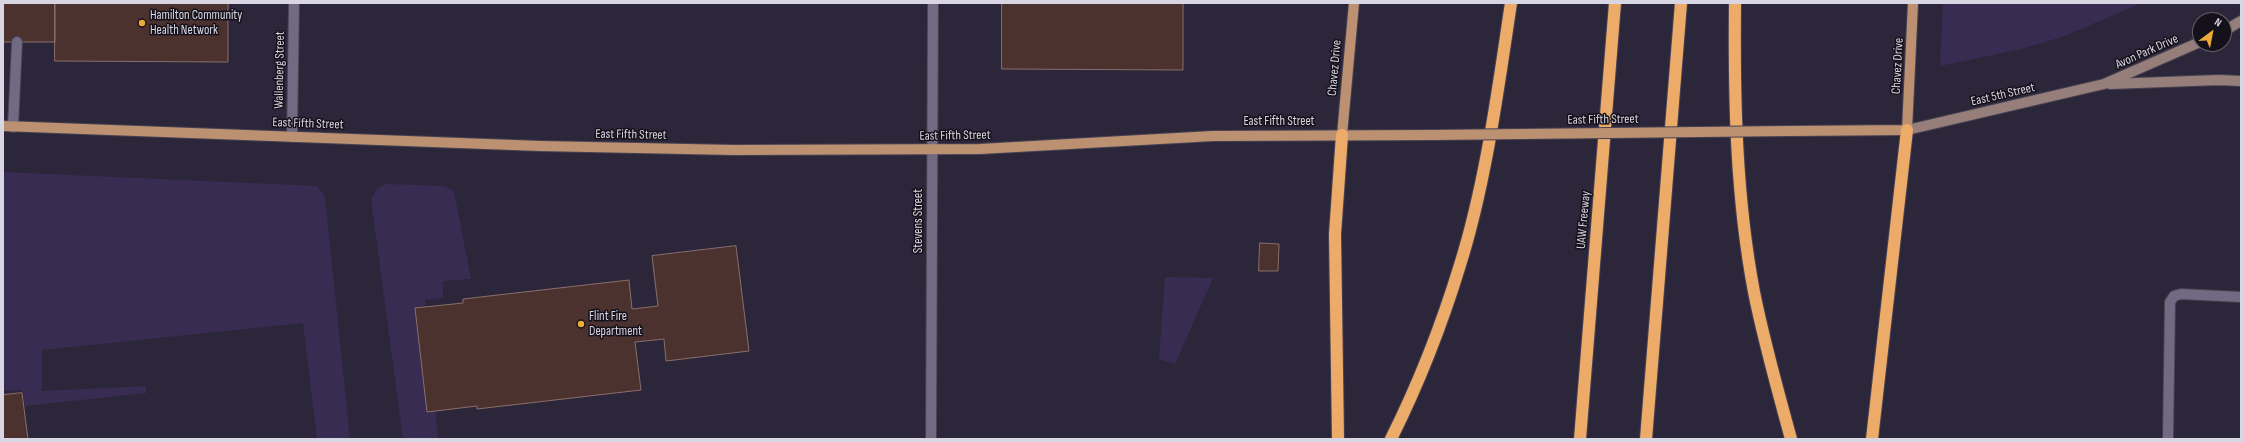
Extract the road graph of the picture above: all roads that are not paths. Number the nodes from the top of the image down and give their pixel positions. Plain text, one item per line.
1 (294, 3) edge
2 (933, 3) edge
3 (1354, 3) edge
4 (1511, 3) edge
5 (1615, 3) edge
6 (1681, 3) edge
7 (1735, 3) edge
8 (1914, 3) edge
9 (2241, 21) edge
10 (2232, 26) edge
11 (17, 42) dead end
12 (2192, 46) edge
13 (2241, 81) edge
14 (2104, 84) junction
15 (8, 126) edge
16 (1908, 130) junction
17 (1342, 135) junction
18 (292, 137) junction
19 (932, 150) junction
20 (2241, 297) edge
21 (931, 439) edge
22 (1338, 439) edge
23 (1391, 439) edge
24 (1580, 439) edge
25 (1646, 439) edge
26 (1792, 439) edge
27 (1872, 439) edge
28 (2168, 439) edge

1 - 18 street, Wallenberg Street
2 - 19 street, Stevens Street
3 - 17 main road, Chavez Drive
4 - 23 highway
5 - 24 highway, UAW Freeway
6 - 25 highway
7 - 26 highway
8 - 16 main road, Chavez Drive
9 - 10 main road
11 - 15 street
12 - 14 main road, Avon Park Drive
13 - 14 main road
14 - 16 main road, East 5th Street
15 - 18 main road, East Fifth Street
16 - 17 main road, East Fifth Street, bridge
16 - 27 highway
17 - 19 main road, East Fifth Street
17 - 22 highway
18 - 19 main road, East Fifth Street
19 - 21 street, Stevens Street
20 - 28 street

